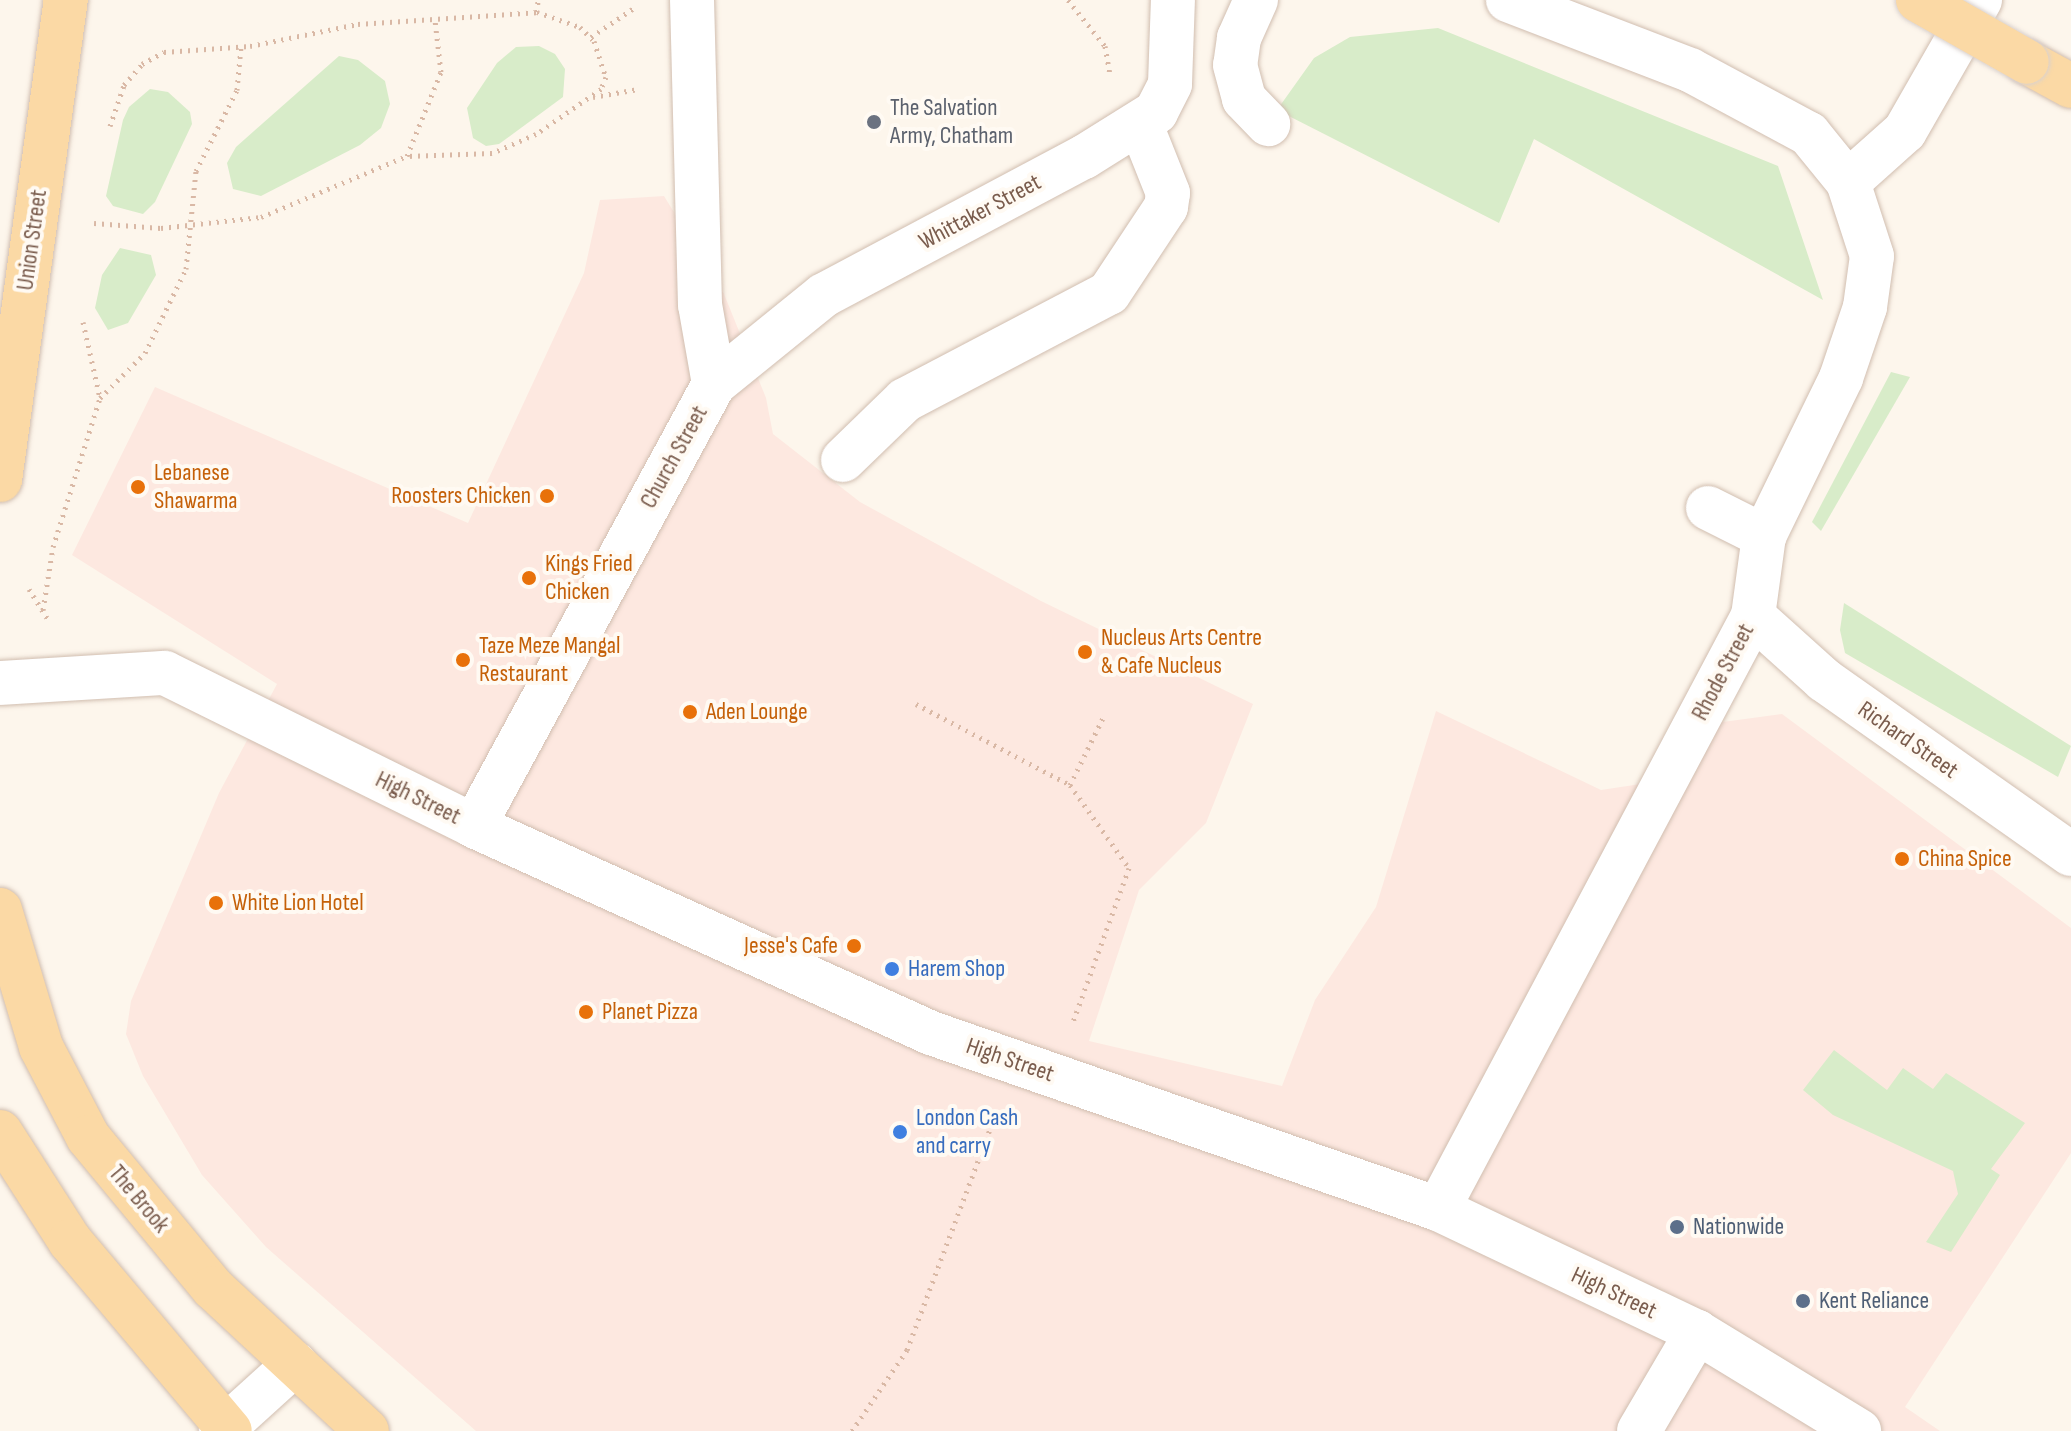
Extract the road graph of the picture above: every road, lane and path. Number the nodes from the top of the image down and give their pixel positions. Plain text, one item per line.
1 (66, 0) edge
2 (538, 0) edge
3 (644, 0) edge
4 (692, 0) edge
5 (1068, 0) edge
6 (1173, 0) edge
7 (1256, 0) edge
8 (1508, 0) edge
9 (1918, 0) edge
10 (1980, 0) edge
11 (537, 12) junction
12 (435, 20) junction
13 (591, 37) junction
14 (241, 47) junction
15 (1111, 79) dead end
16 (2071, 86) edge
17 (645, 87) dead end
18 (592, 98) junction
19 (1268, 124) dead end
20 (1141, 125) junction
21 (108, 135) dead end
22 (407, 156) junction
23 (1848, 182) junction
24 (94, 208) dead end
25 (93, 223) junction
26 (190, 225) junction
27 (91, 238) dead end
28 (83, 316) dead end
29 (714, 384) junction
30 (100, 398) junction
31 (843, 460) dead end
32 (0, 480) edge
33 (1708, 508) dead end
34 (1764, 536) junction
35 (43, 610) dead end
36 (1753, 616) junction
37 (0, 683) edge
38 (916, 704) dead end
39 (1104, 716) dead end
40 (1070, 785) junction
41 (474, 826) junction
42 (2071, 854) edge
43 (0, 910) edge
44 (1034, 1069) junction
45 (0, 1132) edge
46 (1438, 1209) junction
47 (1697, 1332) junction
48 (295, 1364) junction
49 (361, 1429) edge
50 (226, 1430) edge
51 (852, 1431) edge
52 (1639, 1431) edge
53 (1859, 1431) edge

1 - 32 main road, Union Street
2 - 11 path
3 - 13 path
4 - 29 street, Church Street
5 - 15 path
6 - 20 street, Whittaker Street
7 - 19 street
8 - 23 street, Rhode Street
9 - 16 main road, bridge
10 - 23 street
11 - 12 path
11 - 13 path
12 - 14 path
12 - 22 path
13 - 18 path
14 - 21 path
14 - 26 path
17 - 18 path
18 - 22 path
20 - 29 street, Whittaker Street
20 - 31 street
22 - 26 path
23 - 34 street, Rhode Street
24 - 25 path
25 - 26 path
25 - 27 path
26 - 30 path
28 - 30 path
29 - 41 street, Church Street
30 - 35 path
33 - 34 street
34 - 36 street, Rhode Street
36 - 42 street, Richard Street
36 - 46 street, Rhode Street
37 - 41 street, High Street
38 - 40 path
39 - 40 path
40 - 44 path
41 - 44 street, High Street
43 - 48 main road, The Brook
44 - 46 street, High Street
44 - 51 path
45 - 50 main road
46 - 47 street, High Street
47 - 52 street
47 - 53 street, High Street
48 - 49 main road, The Brook
48 - 50 street

